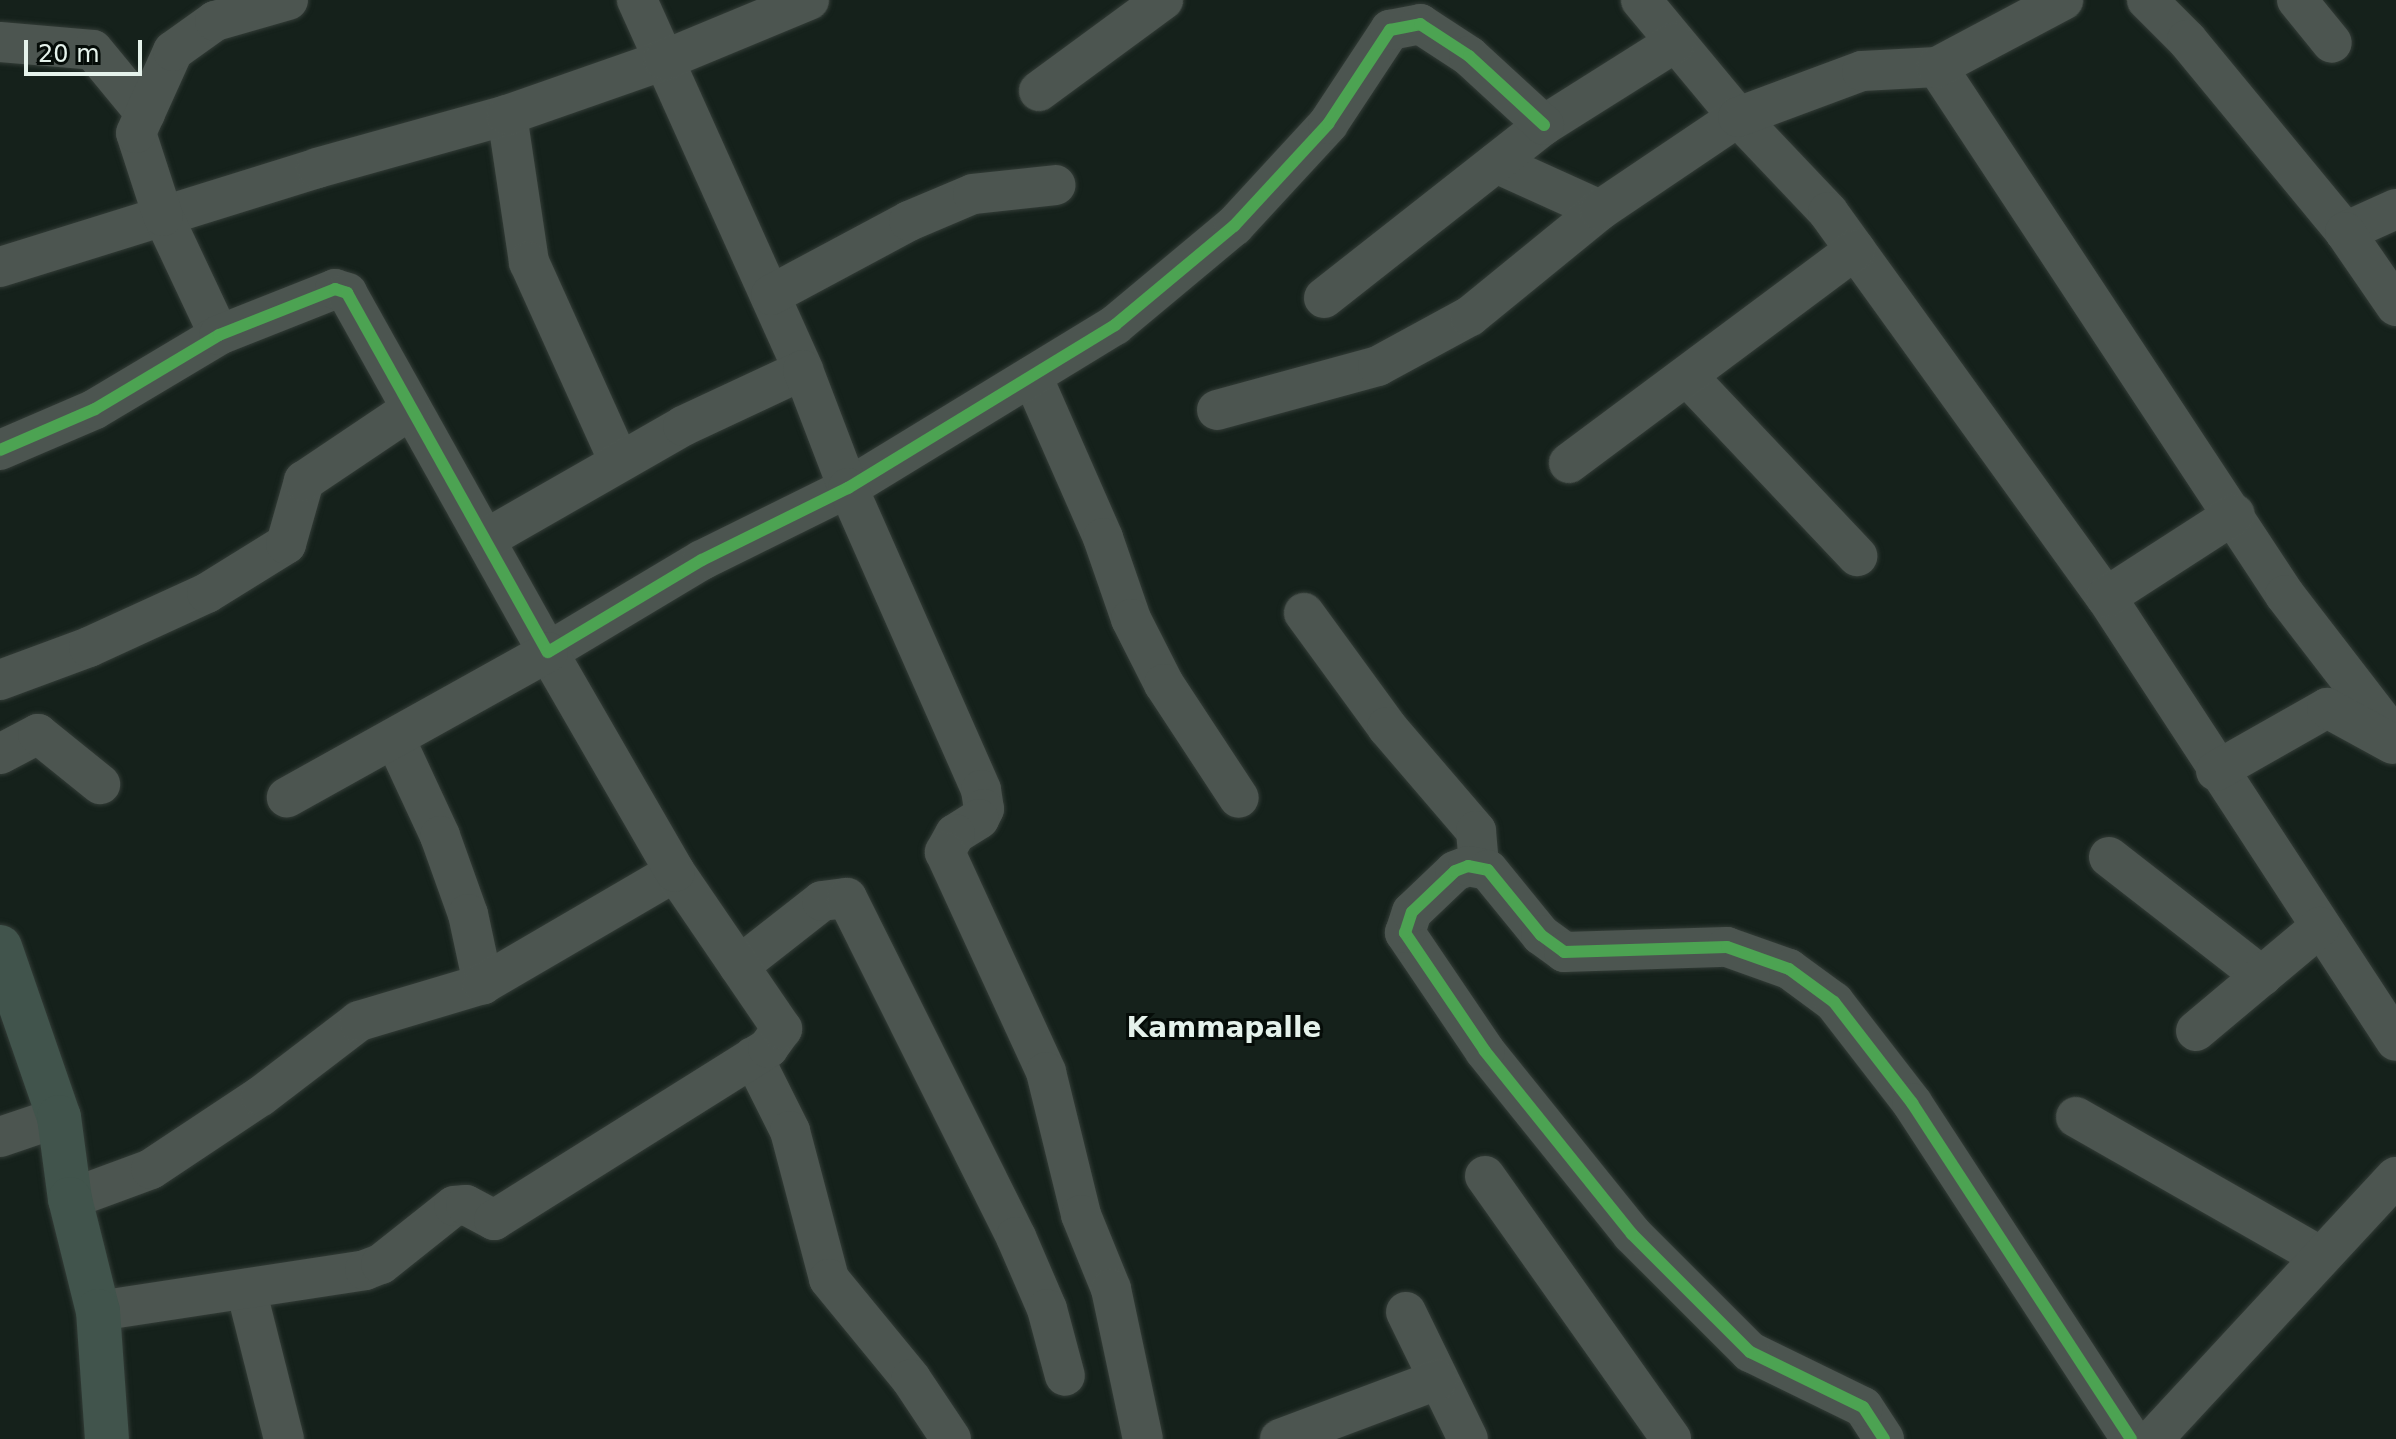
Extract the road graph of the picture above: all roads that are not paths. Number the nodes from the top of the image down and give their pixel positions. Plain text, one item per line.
1 (288, 0) edge
2 (637, 0) edge
3 (809, 0) edge
4 (1163, 0) edge
5 (1641, 0) edge
6 (2063, 0) edge
7 (2147, 0) edge
8 (2297, 0) edge
9 (0, 42) edge
10 (1674, 43) junction
11 (2332, 43) dead end
12 (664, 60) junction
13 (1937, 67) junction
14 (1039, 91) dead end
15 (145, 113) junction
16 (507, 115) junction
17 (1738, 117) junction
18 (1544, 125) junction
19 (1496, 163) junction
20 (1056, 185) dead end
21 (2396, 209) edge
22 (1600, 210) junction
23 (163, 216) junction
24 (2345, 232) junction
25 (1855, 250) junction
26 (0, 267) edge
27 (771, 295) junction
28 (1324, 298) dead end
29 (2396, 306) edge
30 (219, 335) junction
31 (803, 370) junction
32 (1032, 376) junction
33 (1687, 376) junction
34 (411, 409) junction
35 (1217, 410) dead end
36 (0, 450) edge
37 (619, 461) junction
38 (1569, 463) dead end
39 (848, 488) junction
40 (2235, 514) junction
41 (486, 539) junction
42 (1857, 556) dead end
43 (2106, 597) junction
44 (1304, 613) dead end
45 (548, 652) junction
46 (0, 680) edge
47 (2396, 739) edge
48 (396, 741) junction
49 (2396, 746) edge
50 (0, 754) edge
51 (2216, 771) junction
52 (100, 784) dead end
53 (287, 797) dead end
54 (1239, 798) dead end
55 (2109, 857) dead end
56 (1479, 866) junction
57 (675, 872) junction
58 (2320, 927) junction
59 (0, 947) edge
60 (739, 966) junction
61 (2262, 976) junction
62 (483, 984) junction
63 (2196, 1031) dead end
64 (2396, 1041) edge
65 (753, 1057) junction
66 (59, 1117) junction
67 (2076, 1117) dead end
68 (0, 1137) edge
69 (1485, 1176) dead end
70 (2396, 1177) edge
71 (70, 1199) junction
72 (2321, 1257) junction
73 (246, 1289) junction
74 (98, 1311) junction
75 (1406, 1312) dead end
76 (1065, 1376) dead end
77 (1437, 1380) junction
78 (107, 1439) edge
79 (284, 1439) edge
80 (951, 1439) edge
81 (1143, 1439) edge
82 (1280, 1439) edge
83 (1468, 1439) edge
84 (1671, 1439) edge
85 (1884, 1439) edge
86 (2131, 1439) edge
87 (2153, 1439) edge

1 - 15 street
2 - 12 street
3 - 12 street
4 - 14 street
5 - 10 street
6 - 13 street
7 - 24 street
8 - 11 street
9 - 15 street
10 - 17 street
10 - 18 street
12 - 16 street
12 - 27 street
13 - 17 street
13 - 40 street
15 - 23 street
16 - 23 street
16 - 37 street
17 - 22 street
17 - 25 street
18 - 19 street
18 - 32 street
19 - 22 street
19 - 28 street
20 - 27 street
21 - 24 street
22 - 35 street
23 - 26 street
23 - 30 street
24 - 29 street
25 - 33 street
25 - 43 street
27 - 31 street
30 - 34 street
30 - 36 street
31 - 37 street
31 - 39 street
32 - 39 street
32 - 54 street
33 - 38 street
33 - 42 street
34 - 41 street
34 - 46 street
37 - 41 street
39 - 45 street
39 - 81 street
40 - 43 street
40 - 47 street
41 - 45 street
43 - 51 street
44 - 56 street
45 - 48 street
45 - 57 street
48 - 53 street
48 - 62 street
49 - 51 street
50 - 52 street
51 - 58 street
55 - 61 street
56 - 85 street
56 - 86 street
57 - 60 street
57 - 62 street
58 - 61 street
58 - 64 street
59 - 66 main road
60 - 65 street
60 - 76 street
61 - 63 street
62 - 71 street
65 - 73 street
65 - 80 street
66 - 68 street
66 - 71 main road
67 - 72 street
69 - 84 street
70 - 72 street
71 - 74 main road
72 - 87 street
73 - 74 street
73 - 79 street
74 - 78 main road
75 - 77 street
77 - 82 street
77 - 83 street

